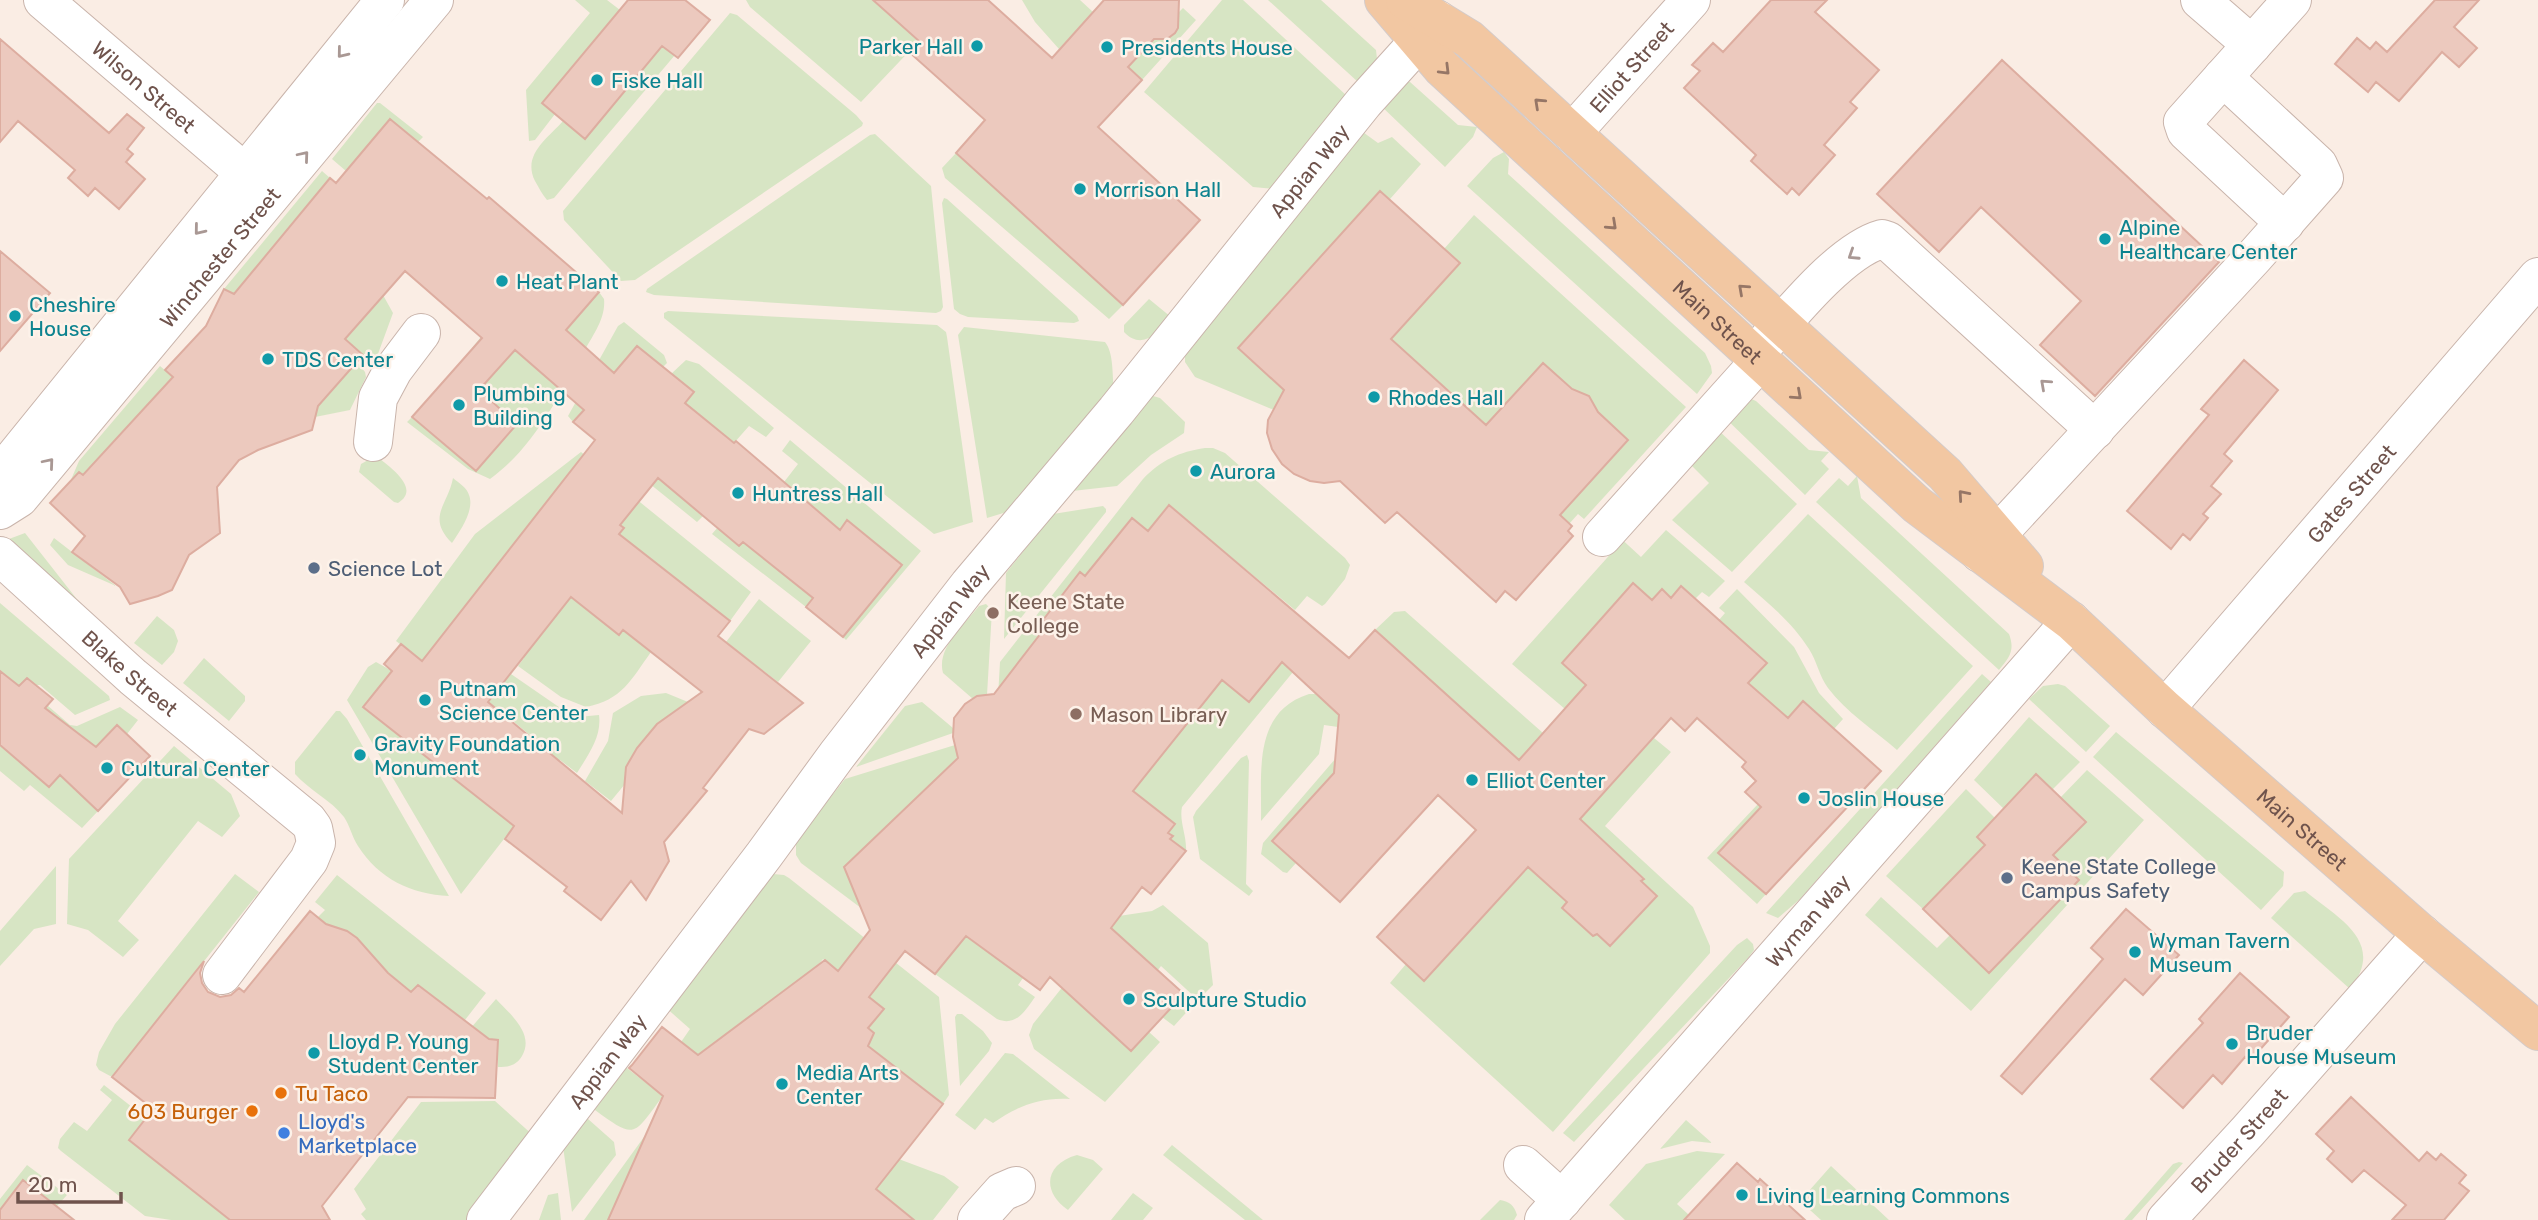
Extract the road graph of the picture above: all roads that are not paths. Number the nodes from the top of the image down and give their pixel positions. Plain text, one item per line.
1 (43, 0) edge
2 (385, 0) edge
3 (433, 0) edge
4 (1384, 0) edge
5 (1405, 0) edge
6 (1691, 0) edge
7 (2200, 0) edge
8 (2292, 0) edge
9 (1429, 30) junction
10 (2252, 45) junction
11 (2223, 77) junction
12 (1572, 133) junction
13 (245, 173) junction
14 (2285, 223) junction
15 (2538, 277) edge
16 (1782, 325) junction
17 (421, 333) dead end
18 (1757, 359) junction
19 (2095, 430) junction
20 (373, 442) dead end
21 (0, 475) edge
22 (0, 510) edge
23 (1602, 537) dead end
24 (1989, 544) junction
25 (0, 556) edge
26 (2071, 621) junction
27 (2165, 709) junction
28 (2422, 934) junction
29 (222, 975) dead end
30 (2538, 1031) edge
31 (1523, 1165) dead end
32 (1016, 1186) dead end
33 (1553, 1210) edge
34 (485, 1220) edge
35 (977, 1220) edge
36 (2166, 1220) edge

1 - 13 street, Wilson Street
2 -> 13 street, Winchester Street
22 -> 3 street, Winchester Street
4 - 9 main road, Main Street
5 - 9 main road, Main Street
6 - 12 street, Elliot Street
7 - 10 street
8 - 10 street
12 -> 9 main road, Main Street
9 -> 18 main road, Main Street
9 - 34 street, Appian Way
10 - 11 street
11 - 14 street
11 - 14 street
16 -> 12 main road, Main Street
13 -> 21 street, Winchester Street
14 - 19 street
15 - 27 street, Gates Street
16 - 18 street
19 -> 16 street
24 -> 16 main road, Main Street
17 - 20 street
18 - 23 street
18 -> 24 main road, Main Street
19 - 24 street
24 - 26 main road, Main Street
25 - 29 street, Blake Street
26 - 27 main road, Main Street
26 - 33 street, Wyman Way
27 - 28 main road, Main Street
28 - 30 main road, Main Street
28 - 36 street, Bruder Street
31 - 33 street
32 - 35 street

